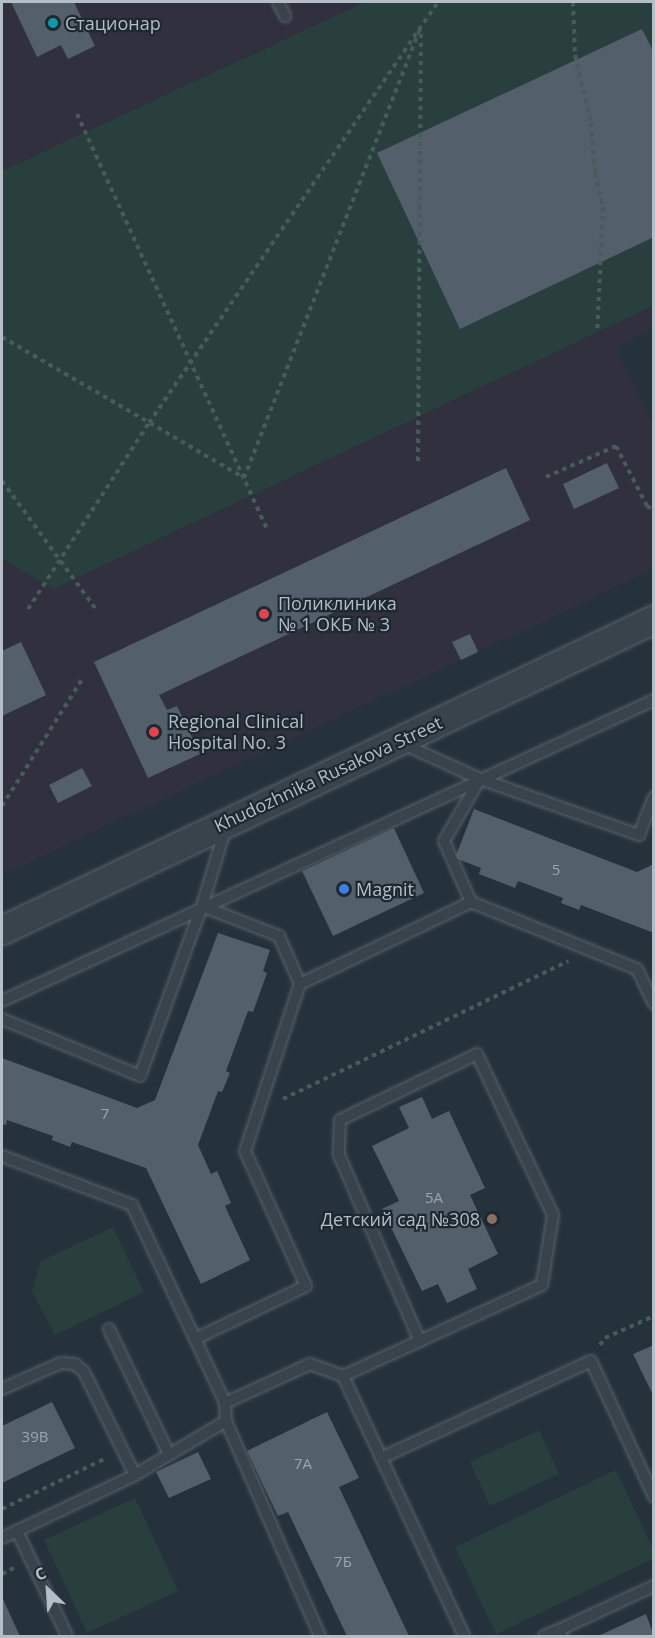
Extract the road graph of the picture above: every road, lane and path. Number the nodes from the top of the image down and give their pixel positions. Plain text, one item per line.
1 (278, 2) edge
2 (438, 2) edge
3 (573, 2) edge
4 (285, 16) dead end
5 (421, 26) junction
6 (77, 114) dead end
7 (597, 333) dead end
8 (2, 337) edge
9 (191, 362) junction
10 (149, 423) junction
11 (418, 461) dead end
12 (546, 477) dead end
13 (244, 478) junction
14 (2, 481) edge
15 (654, 510) edge
16 (268, 531) dead end
17 (60, 560) junction
18 (28, 609) dead end
19 (97, 611) dead end
20 (654, 619) edge
21 (83, 678) dead end
22 (654, 700) edge
23 (397, 741) junction
24 (480, 779) junction
25 (654, 797) edge
26 (2, 806) edge
27 (228, 822) junction
28 (471, 902) junction
29 (202, 906) junction
30 (2, 930) edge
31 (591, 950) junction
32 (300, 984) junction
33 (2, 1001) edge
34 (654, 1004) edge
35 (2, 1019) edge
36 (258, 1111) junction
37 (2, 1156) edge
38 (654, 1316) edge
39 (109, 1329) dead end
40 (195, 1339) junction
41 (420, 1341) junction
42 (591, 1361) junction
43 (343, 1376) junction
44 (2, 1389) edge
45 (225, 1403) junction
46 (226, 1421) junction
47 (122, 1450) junction
48 (168, 1452) junction
49 (381, 1458) junction
50 (135, 1475) junction
51 (654, 1497) edge
52 (2, 1509) edge
53 (17, 1531) junction
54 (2, 1538) edge
55 (654, 1586) edge
56 (560, 1633) edge
57 (67, 1636) edge
58 (320, 1636) edge
59 (464, 1636) edge
60 (544, 1636) edge

1 - 4 lane
2 - 5 path
3 - 7 path
5 - 9 path
5 - 11 path
5 - 13 path
6 - 9 path
8 - 10 path
9 - 10 path
9 - 13 path
10 - 13 path
10 - 17 path
12 - 15 path
13 - 16 path
14 - 17 path
17 - 18 path
17 - 19 path
20 - 23 street, Khudozhnika Rusakova Street
21 - 26 path
22 - 24 lane
23 - 24 lane
23 - 27 street, Khudozhnika Rusakova Street
24 - 25 lane
24 - 28 lane
24 - 29 lane
27 - 29 lane
27 - 30 street, Khudozhnika Rusakova Street
28 - 31 lane
28 - 32 lane
29 - 32 lane
29 - 33 lane
29 - 35 lane
31 - 34 lane
31 - 36 path
32 - 36 lane
36 - 40 lane
37 - 40 lane
38 - 42 path
39 - 48 lane
40 - 45 lane
41 - 41 lane
41 - 43 lane
42 - 49 lane
42 - 51 lane
43 - 45 lane
43 - 49 lane
44 - 47 lane
45 - 46 lane
46 - 48 lane
46 - 58 lane
47 - 50 lane
47 - 52 path
48 - 50 lane
49 - 59 lane
50 - 53 lane
53 - 54 lane
53 - 57 lane
55 - 56 lane
56 - 60 lane

